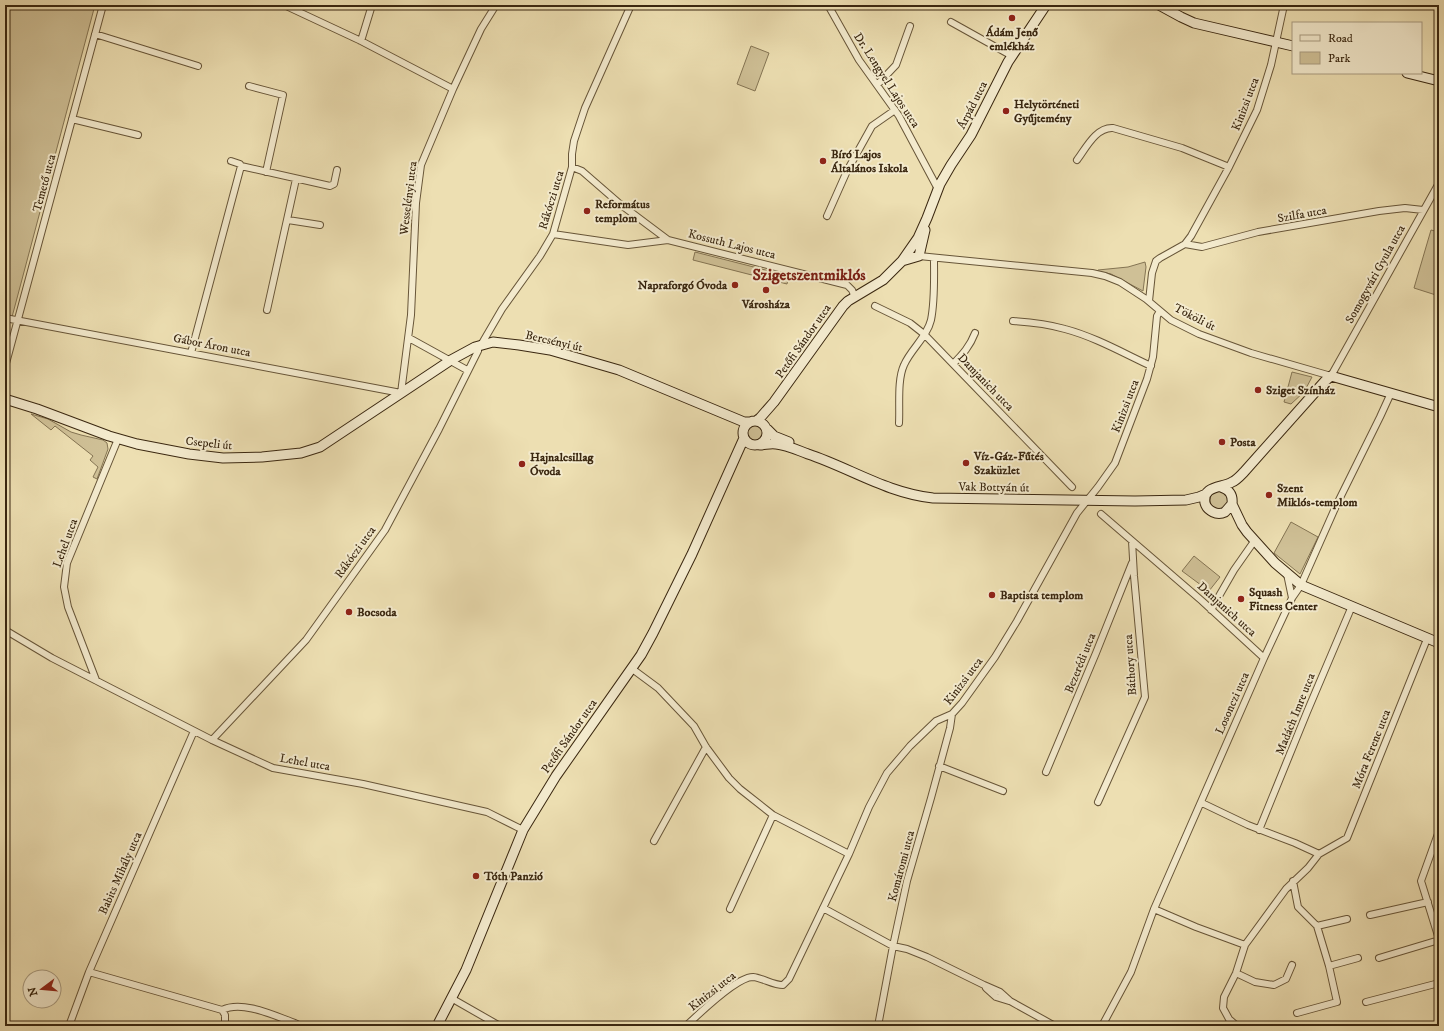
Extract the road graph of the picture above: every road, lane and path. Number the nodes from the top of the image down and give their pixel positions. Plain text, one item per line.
1 (103, 5) edge
2 (284, 5) edge
3 (372, 5) edge
4 (496, 5) edge
5 (631, 5) edge
6 (828, 5) edge
7 (1046, 5) edge
8 (1159, 5) edge
9 (1284, 5) edge
10 (951, 22) dead end
11 (910, 26) dead end
12 (95, 34) junction
13 (361, 41) junction
14 (1276, 41) junction
15 (1292, 46) edge
16 (1012, 56) junction
17 (198, 66) dead end
18 (1411, 74) edge
19 (1439, 81) edge
20 (877, 85) junction
21 (249, 86) dead end
22 (453, 89) junction
23 (895, 110) junction
24 (72, 119) junction
25 (138, 135) dead end
26 (1077, 160) dead end
27 (231, 161) dead end
28 (241, 166) junction
29 (572, 167) junction
30 (1229, 167) junction
31 (337, 170) dead end
32 (266, 172) junction
33 (296, 179) junction
34 (1439, 183) edge
35 (938, 189) junction
36 (1423, 210) junction
37 (827, 216) dead end
38 (927, 218) junction
39 (288, 220) junction
40 (320, 225) dead end
41 (553, 234) junction
42 (668, 240) junction
43 (1185, 244) junction
44 (919, 256) junction
45 (934, 258) junction
46 (902, 261) junction
47 (855, 297) junction
48 (1149, 301) junction
49 (875, 306) dead end
50 (267, 310) dead end
51 (1160, 311) junction
52 (5, 318) edge
53 (18, 321) junction
54 (1013, 321) dead end
55 (975, 333) dead end
56 (924, 334) junction
57 (408, 338) junction
58 (479, 348) junction
59 (191, 353) junction
60 (451, 360) junction
61 (953, 364) junction
62 (1151, 366) junction
63 (5, 367) edge
64 (467, 370) junction
65 (1331, 376) junction
66 (401, 393) junction
67 (1391, 393) junction
68 (5, 399) edge
69 (774, 402) junction
70 (706, 407) junction
71 (1439, 407) edge
72 (753, 422) junction
73 (899, 423) dead end
74 (766, 428) junction
75 (744, 436) junction
76 (118, 439) junction
77 (757, 445) junction
78 (821, 458) junction
79 (732, 465) junction
80 (1244, 472) junction
81 (1072, 487) dead end
82 (1221, 487) junction
83 (1206, 494) junction
84 (1231, 494) junction
85 (1087, 501) junction
86 (1174, 501) junction
87 (1232, 504) junction
88 (1206, 505) junction
89 (1225, 512) junction
90 (1101, 514) dead end
91 (1242, 525) junction
92 (1255, 540) junction
93 (1132, 541) junction
94 (1132, 561) junction
95 (1287, 574) junction
96 (1303, 580) junction
97 (1292, 598) junction
98 (1352, 606) junction
99 (1211, 610) junction
100 (5, 630) edge
101 (1427, 639) junction
102 (1439, 644) edge
103 (1264, 658) junction
104 (632, 668) junction
105 (96, 680) junction
106 (952, 714) junction
107 (194, 731) junction
108 (212, 740) junction
109 (706, 748) junction
110 (939, 766) junction
111 (1046, 772) dead end
112 (1003, 791) dead end
113 (1098, 802) dead end
114 (1202, 803) junction
115 (773, 815) junction
116 (523, 830) junction
117 (1259, 830) junction
118 (1439, 831) edge
119 (654, 841) dead end
120 (849, 854) junction
121 (1319, 854) junction
122 (1294, 882) junction
123 (1428, 902) junction
124 (823, 908) junction
125 (730, 909) dead end
126 (1154, 909) junction
127 (1370, 915) dead end
128 (1347, 919) dead end
129 (1317, 926) junction
130 (1439, 939) edge
131 (1245, 945) junction
132 (893, 946) junction
133 (1358, 958) dead end
134 (1379, 958) dead end
135 (1292, 965) dead end
136 (1329, 966) junction
137 (88, 972) junction
138 (1236, 973) junction
139 (1439, 983) edge
140 (451, 998) junction
141 (1366, 1002) dead end
142 (222, 1010) junction
143 (1297, 1013) dead end
144 (69, 1026) edge
145 (225, 1026) edge
146 (301, 1026) edge
147 (436, 1026) edge
148 (500, 1026) edge
149 (686, 1026) edge
150 (878, 1026) edge
151 (1055, 1026) edge
152 (1102, 1026) edge
153 (1238, 1026) edge

1 - 12 street, Temető utca
2 - 13 street
3 - 13 street
4 - 22 street, Wesselényi utca
5 - 29 street, Rákóczi utca
6 - 20 street, Dr. Lengyel Lajos utca
7 - 16 street, Árpád utca
8 - 14 street
9 - 14 street, Kinizsi utca
10 - 16 street
11 - 20 street
12 - 17 street
12 - 24 street, Temető utca
13 - 22 street
14 - 15 street
14 - 30 street, Kinizsi utca
16 - 35 street, Árpád utca
18 - 19 street
20 - 23 street, Dr. Lengyel Lajos utca
21 - 32 street
22 - 57 street, Wesselényi utca
23 - 35 street, Dr. Lengyel Lajos utca
23 - 37 street
24 - 25 street
24 - 53 street, Temető utca
26 - 30 street
27 - 28 street
28 - 32 street
28 - 59 street
29 - 41 street, Rákóczi utca
29 - 42 street, Kossuth Lajos utca
30 - 43 street, Kinizsi utca
31 - 33 street
32 - 33 street
33 - 39 street
34 - 36 street, Somogyvári Gyula utca
35 - 38 street, Árpád utca
36 - 43 street, Szilfa utca
36 - 65 street, Somogyvári Gyula utca
38 - 44 street, Árpád utca
38 - 46 street, Árpád utca
39 - 40 street
39 - 50 street
41 - 42 street, Kossuth Lajos utca
41 - 58 street, Rákóczi utca
42 - 47 street, Kossuth Lajos utca
43 - 48 street, Kinizsi utca
44 - 45 street, Tököli út
44 - 46 street
45 - 48 street, Tököli út
45 - 56 street
46 - 47 street, Árpád utca
47 - 69 street, Petőfi Sándor utca
48 - 51 street, Tököli út
49 - 56 street, Damjanich utca
51 - 62 street, Kinizsi utca
51 - 65 street, Tököli út
52 - 53 street, Gábor Áron utca
53 - 59 street, Gábor Áron utca
53 - 63 street, Temető utca
54 - 62 street
55 - 61 street
56 - 61 street, Damjanich utca
56 - 73 street
57 - 60 street
57 - 66 street, Wesselényi utca
58 - 60 street, Bercsényi út
58 - 64 street, Rákóczi utca
58 - 70 street, Bercsényi út
59 - 66 street, Gábor Áron utca
60 - 64 street
60 - 66 street, Bercsényi út
61 - 81 street, Damjanich utca
62 - 85 street, Kinizsi utca
64 - 108 street, Rákóczi utca
65 - 67 street, Tököli út
65 - 80 street
66 - 76 street, Csepeli út
67 - 71 street, Tököli út
67 - 96 street, Losonczi utca
68 - 76 street, Csepeli út
69 - 72 street, Petőfi Sándor utca
69 - 74 street, Petőfi Sándor utca
70 - 72 street, Bercsényi út
70 - 75 street, Bercsényi út
72 - 74 street
72 - 75 street
74 - 77 street
74 - 78 street, Vak Bottyán út
75 - 77 street
75 - 79 street, Petőfi Sándor utca
76 - 105 street, Lehel utca
77 - 78 street, Vak Bottyán út
77 - 79 street, Petőfi Sándor utca
78 - 85 street, Vak Bottyán út
79 - 104 street, Petőfi Sándor utca
80 - 82 street
80 - 84 street
82 - 83 street
82 - 84 street
83 - 86 street, Vak Bottyán út
83 - 88 street
84 - 87 street
85 - 86 street, Vak Bottyán út
85 - 106 street, Kinizsi utca
86 - 88 street, Vak Bottyán út
87 - 89 street
87 - 91 street
88 - 89 street
89 - 91 street
90 - 93 street, Damjanich utca
91 - 92 street
92 - 95 street
92 - 99 street
93 - 94 street, Báthory utca
93 - 99 street, Damjanich utca
94 - 111 street, Bezerédi utca
94 - 113 street, Báthory utca
95 - 96 street
95 - 97 street
96 - 97 street, Losonczi utca
96 - 98 street
97 - 103 street, Losonczi utca
98 - 101 street
98 - 117 street, Madách Imre utca
99 - 103 street, Damjanich utca
100 - 105 street, Lehel utca
101 - 102 street
101 - 121 street, Móra Ferenc utca
103 - 114 street, Losonczi utca
104 - 109 street
104 - 116 street, Petőfi Sándor utca
105 - 107 street, Lehel utca
106 - 110 street, Komáromi utca
106 - 120 street, Kinizsi utca
107 - 108 street, Lehel utca
107 - 137 street, Babits Mihály utca
108 - 116 street, Lehel utca
109 - 115 street
109 - 119 street
110 - 112 street
110 - 132 street, Komáromi utca
114 - 117 street
114 - 126 street, Losonczi utca
115 - 120 street
115 - 125 street
116 - 140 street, Petőfi Sándor utca
117 - 121 street
118 - 123 street
120 - 124 street, Kinizsi utca
121 - 122 street
122 - 129 street
122 - 131 street
123 - 127 street
123 - 130 street
124 - 132 street
124 - 149 street, Kinizsi utca
126 - 131 street
126 - 152 street, Losonczi utca
128 - 129 street
129 - 136 street
130 - 134 street
131 - 138 street
132 - 150 street, Komáromi utca
132 - 151 street
133 - 136 street
135 - 138 street
136 - 143 street
137 - 142 street
137 - 144 street, Babits Mihály utca
138 - 153 street
139 - 141 street
140 - 147 street, Petőfi Sándor utca
140 - 148 street
142 - 145 street
142 - 146 street

